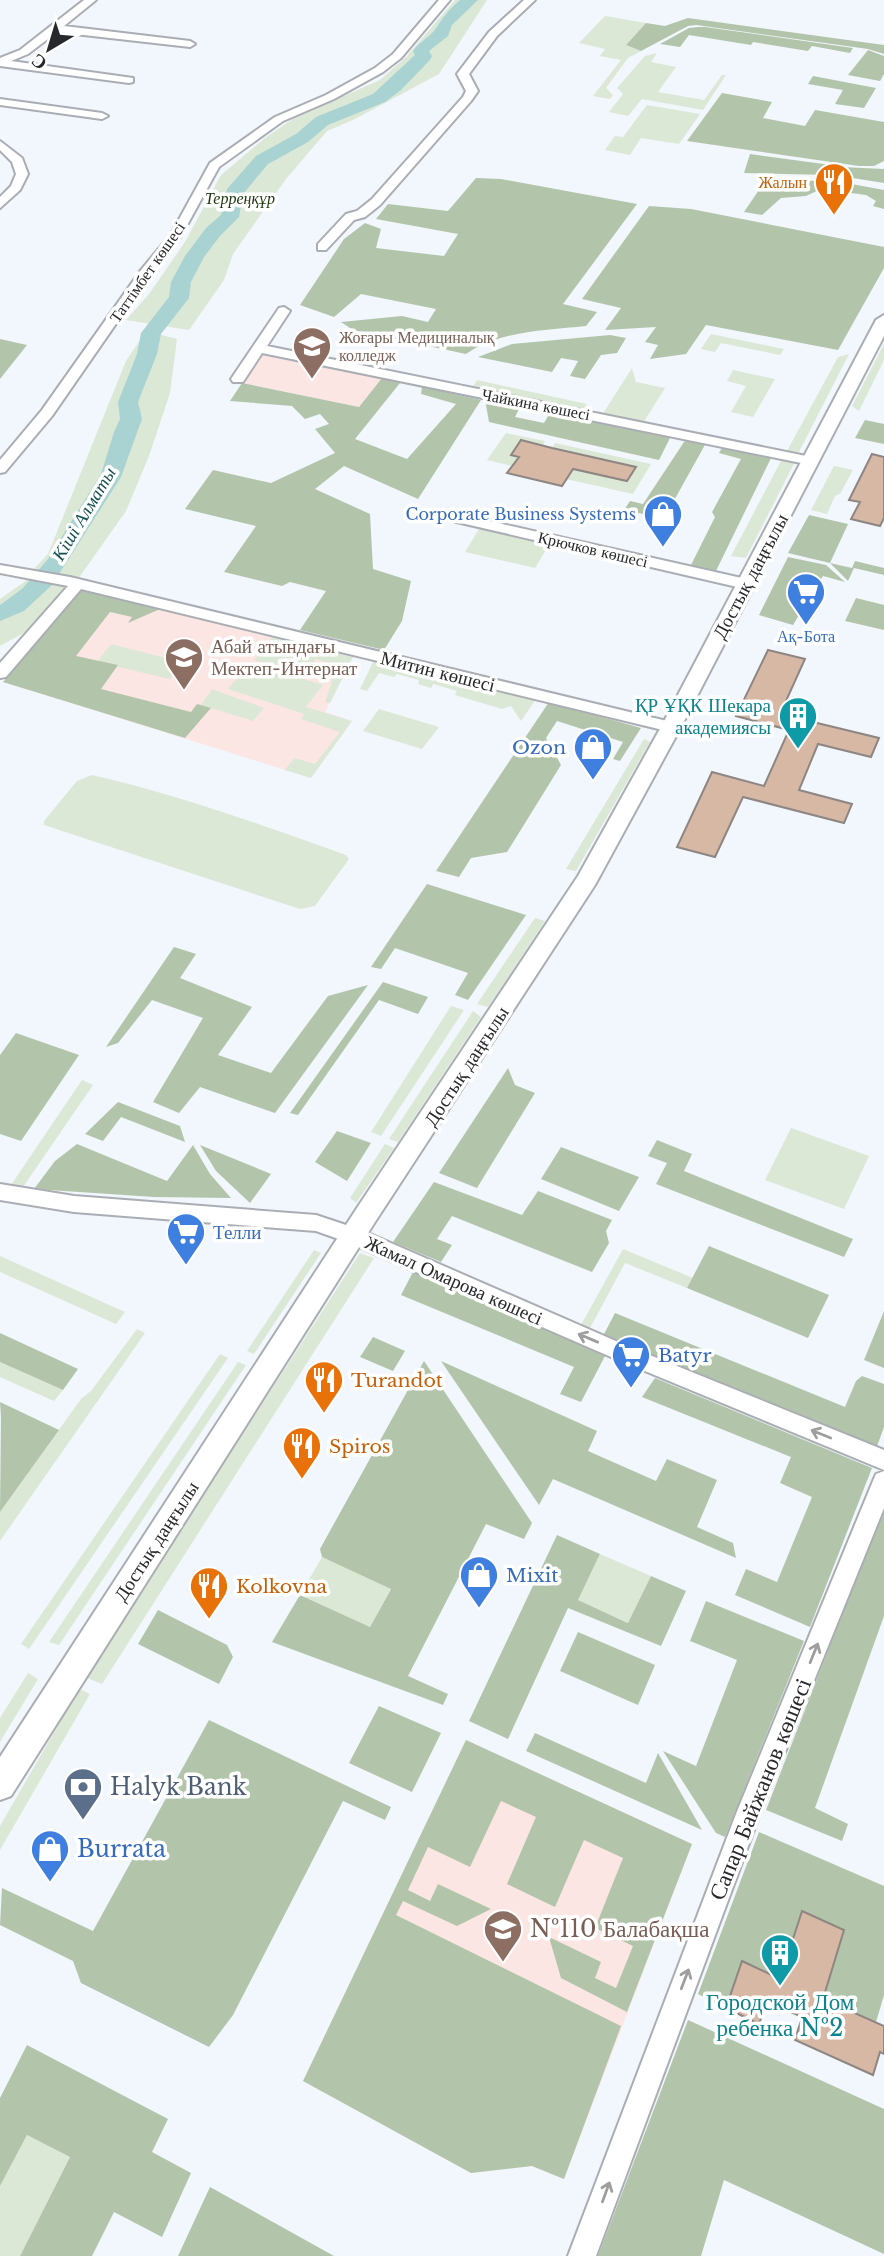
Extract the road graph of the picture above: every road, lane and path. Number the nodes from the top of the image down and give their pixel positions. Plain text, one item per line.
1 (91, 0) edge
2 (445, 0) edge
3 (530, 0) edge
4 (52, 28) junction
5 (190, 44) dead end
6 (0, 62) edge
7 (129, 80) dead end
8 (0, 102) edge
9 (102, 116) dead end
10 (0, 144) edge
11 (0, 204) edge
12 (322, 247) dead end
13 (284, 311) dead end
14 (884, 320) edge
15 (260, 348) junction
16 (238, 379) dead end
17 (811, 461) junction
18 (0, 469) edge
19 (440, 514) dead end
20 (0, 569) edge
21 (36, 576) joint
22 (55, 579) joint
23 (78, 584) junction
24 (746, 584) junction
25 (0, 673) edge
26 (671, 727) junction
27 (0, 1192) edge
28 (354, 1236) junction
29 (884, 1460) edge
30 (884, 1482) edge
31 (0, 1785) edge
32 (582, 2256) edge

1 - 4 street
2 - 18 street, Таттімбет көшесі
3 - 12 street
4 - 5 street
4 - 6 street
6 - 7 street
8 - 9 street
10 - 11 street
13 - 15 street
14 - 17 main road, Достық даңғылы
15 - 16 street
15 - 17 street, Чайкина көшесі
17 - 24 main road, Достық даңғылы
19 - 24 street, Крючков көшесі
20 - 21 street, Митин көшесі
21 - 22 street, Митин көшесі
22 - 23 street, Митин көшесі
23 - 25 street
23 - 26 street, Митин көшесі
24 - 26 main road, Достық даңғылы
26 - 28 main road, Достық даңғылы
27 - 28 street, Жамал Омарова көшесі
29 -> 28 street, Жамал Омарова көшесі
28 - 31 main road, Достық даңғылы
32 -> 30 street, Сапар Байжанов көшесі

